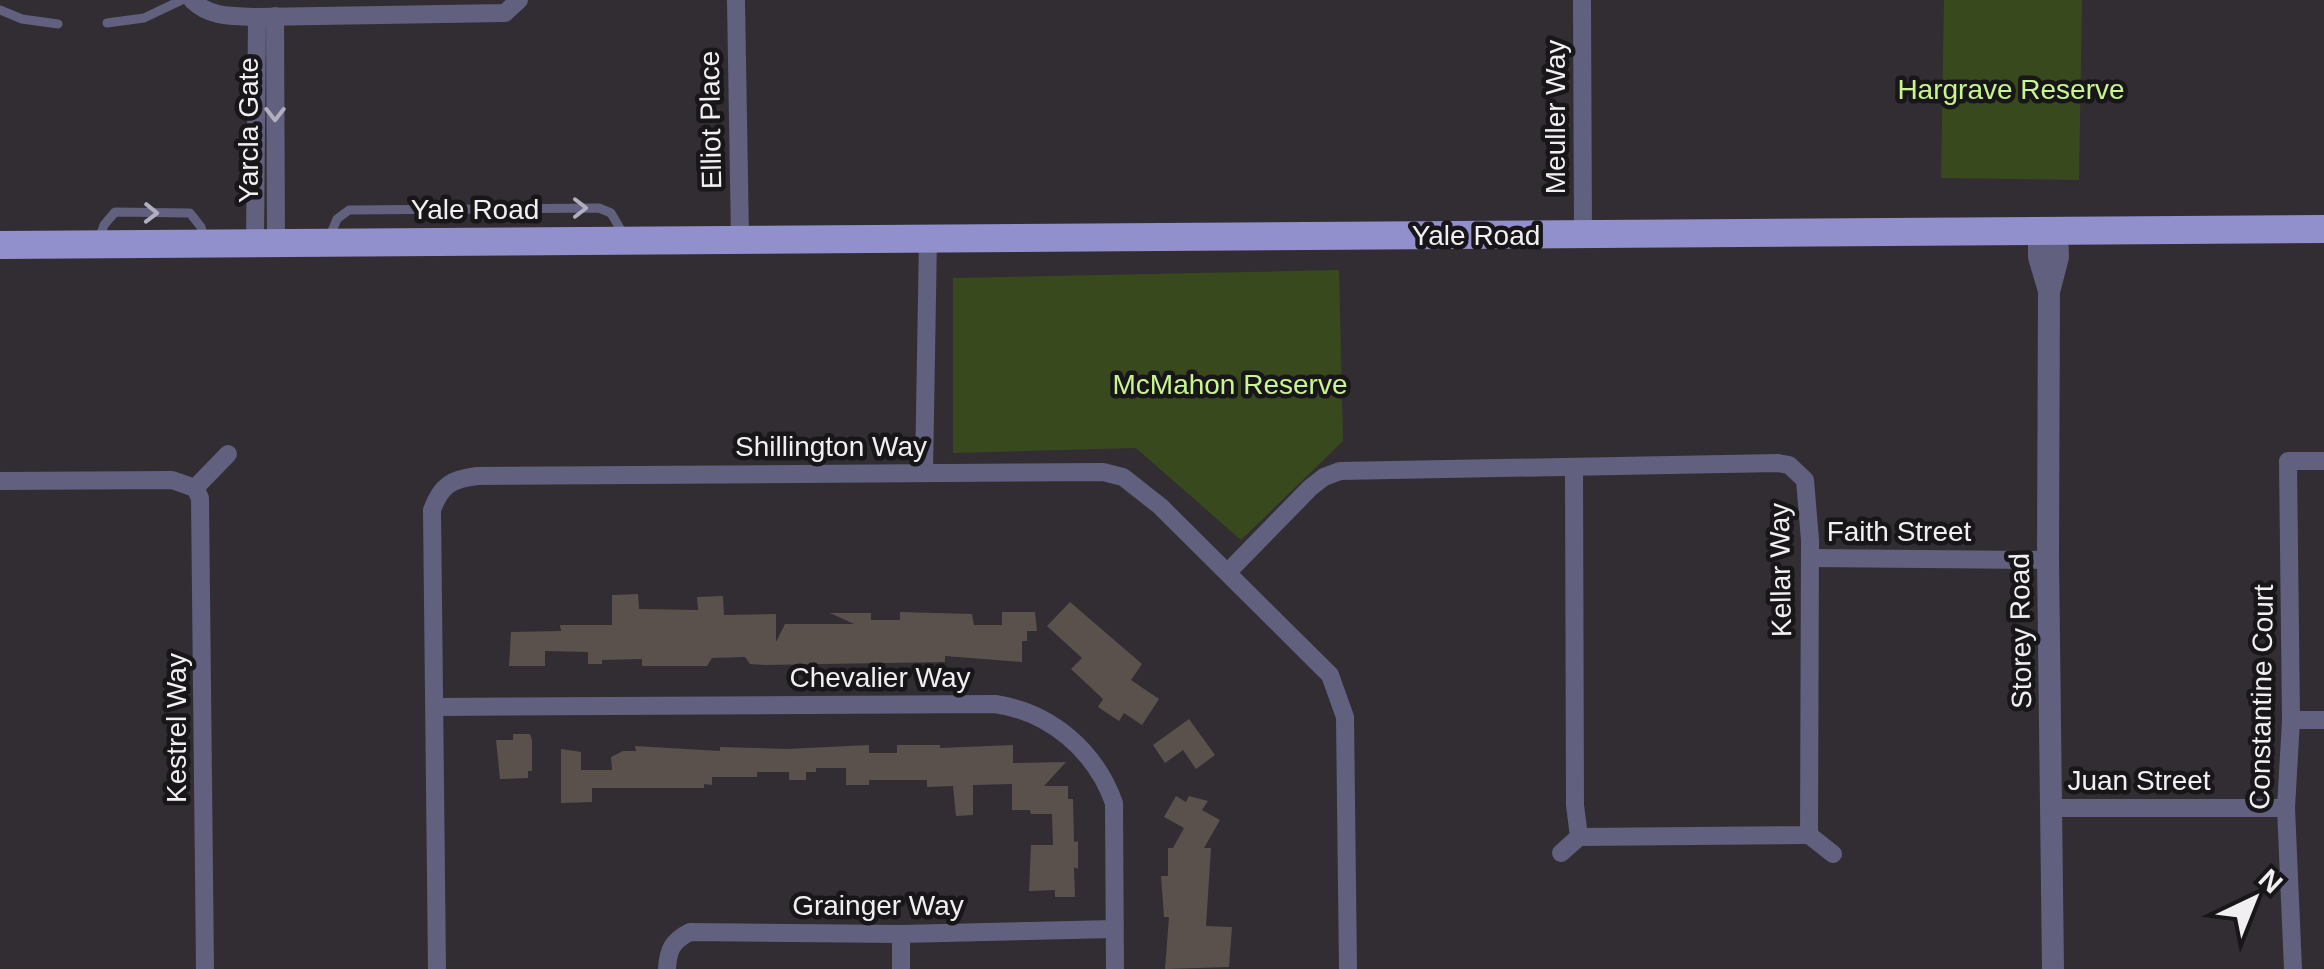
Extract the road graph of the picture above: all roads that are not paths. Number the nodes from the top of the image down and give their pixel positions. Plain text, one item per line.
1 (182, 0) edge
2 (192, 0) edge
3 (519, 0) edge
4 (736, 0) edge
5 (1582, 0) edge
6 (342, 8) edge
7 (0, 10) edge
8 (266, 17) junction
9 (107, 23) dead end
10 (58, 24) dead end
11 (2324, 229) edge
12 (2048, 231) junction
13 (1584, 234) junction
14 (928, 238) junction
15 (740, 239) junction
16 (265, 244) junction
17 (0, 245) edge
18 (228, 454) dead end
19 (2324, 461) edge
20 (1574, 468) junction
21 (924, 473) junction
22 (0, 482) edge
23 (195, 488) junction
24 (1810, 558) junction
25 (2048, 560) junction
26 (1228, 572) junction
27 (436, 707) junction
28 (2292, 720) junction
29 (2324, 720) edge
30 (2052, 808) junction
31 (2286, 808) junction
32 (1809, 835) junction
33 (1579, 837) junction
34 (1560, 853) dead end
35 (1833, 854) dead end
36 (1114, 929) junction
37 (900, 934) junction
38 (205, 969) edge
39 (437, 969) edge
40 (667, 969) edge
41 (901, 969) edge
42 (1115, 969) edge
43 (1348, 969) edge
44 (2053, 969) edge
45 (2293, 969) edge

1 - 9 lane
2 - 8 street
3 - 6 street
4 - 15 street, Elliot Place
5 - 13 street, Meuller Way
6 - 8 street
7 - 10 lane
8 - 16 street, Yarcla Gate
11 - 12 main road, Yale Road
12 - 13 main road, Yale Road
12 - 25 street, Storey Road
13 - 14 main road, Yale Road
14 - 15 main road, Yale Road
14 - 21 street
15 - 16 main road, Yale Road
16 - 17 main road, Yale Road
18 - 23 street
19 - 28 street, Constantine Court
20 - 24 street, Kellar Way
20 - 26 street, Kellar Way
20 - 33 street
21 - 26 street, Shillington Way
21 - 27 street, Shillington Way
22 - 23 street
23 - 38 street, Kestrel Way
24 - 25 street, Faith Street
24 - 32 street, Kellar Way
25 - 30 street, Storey Road
26 - 43 street, Shillington Way
27 - 36 street, Chevalier Way
27 - 39 street, Shillington Way
28 - 29 street
28 - 31 street, Constantine Court
30 - 31 street, Juan Street
30 - 44 street, Storey Road
31 - 45 street, Constantine Court
32 - 33 street
32 - 35 street
33 - 34 street
36 - 37 street, Grainger Way
36 - 42 street, Chevalier Way
37 - 40 street, Grainger Way
37 - 41 street

